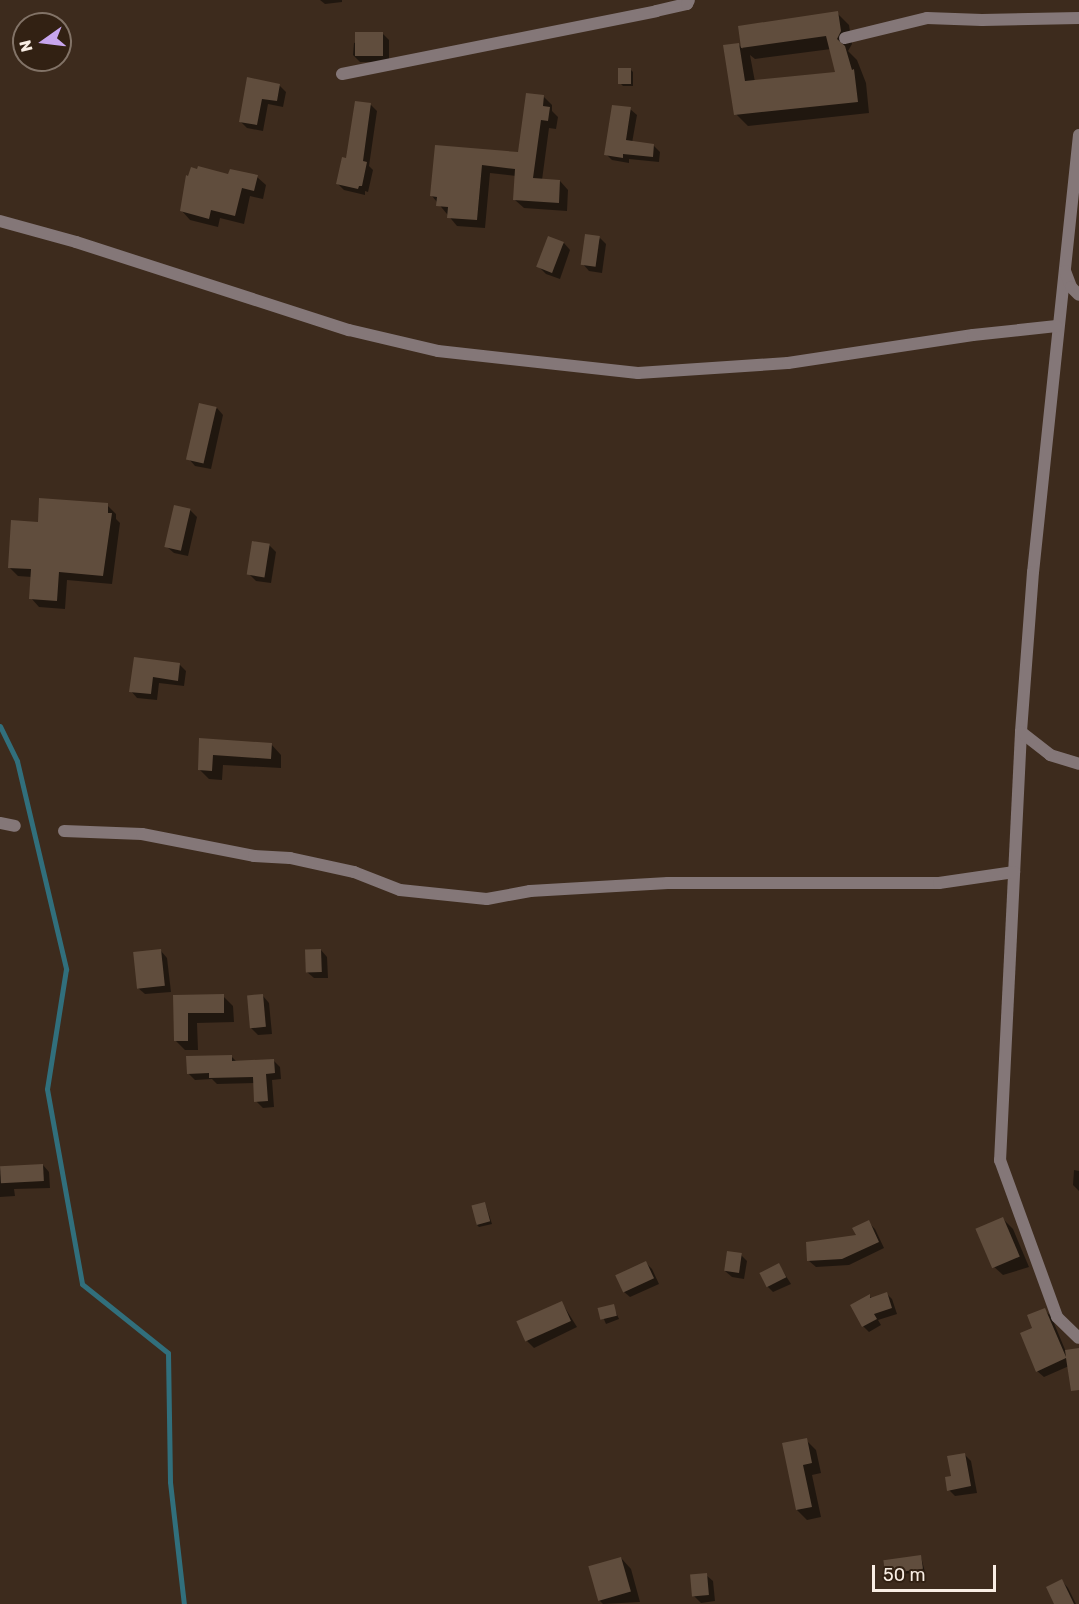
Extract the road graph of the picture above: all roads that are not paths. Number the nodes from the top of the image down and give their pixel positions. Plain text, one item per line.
1 (689, 0) edge
2 (1079, 18) edge
3 (845, 38) dead end
4 (342, 74) dead end
5 (1079, 135) edge
6 (0, 221) edge
7 (1063, 267) junction
8 (1079, 295) edge
9 (1057, 326) junction
10 (1021, 732) junction
11 (1079, 764) edge
12 (0, 823) edge
13 (15, 826) dead end
14 (64, 831) dead end
15 (1014, 872) junction
16 (1079, 1338) edge

1 - 4 street
2 - 3 street
5 - 7 street
6 - 9 street
7 - 8 street
7 - 9 street
9 - 10 street
10 - 11 street
10 - 15 street
12 - 13 street
14 - 15 street
15 - 16 street

